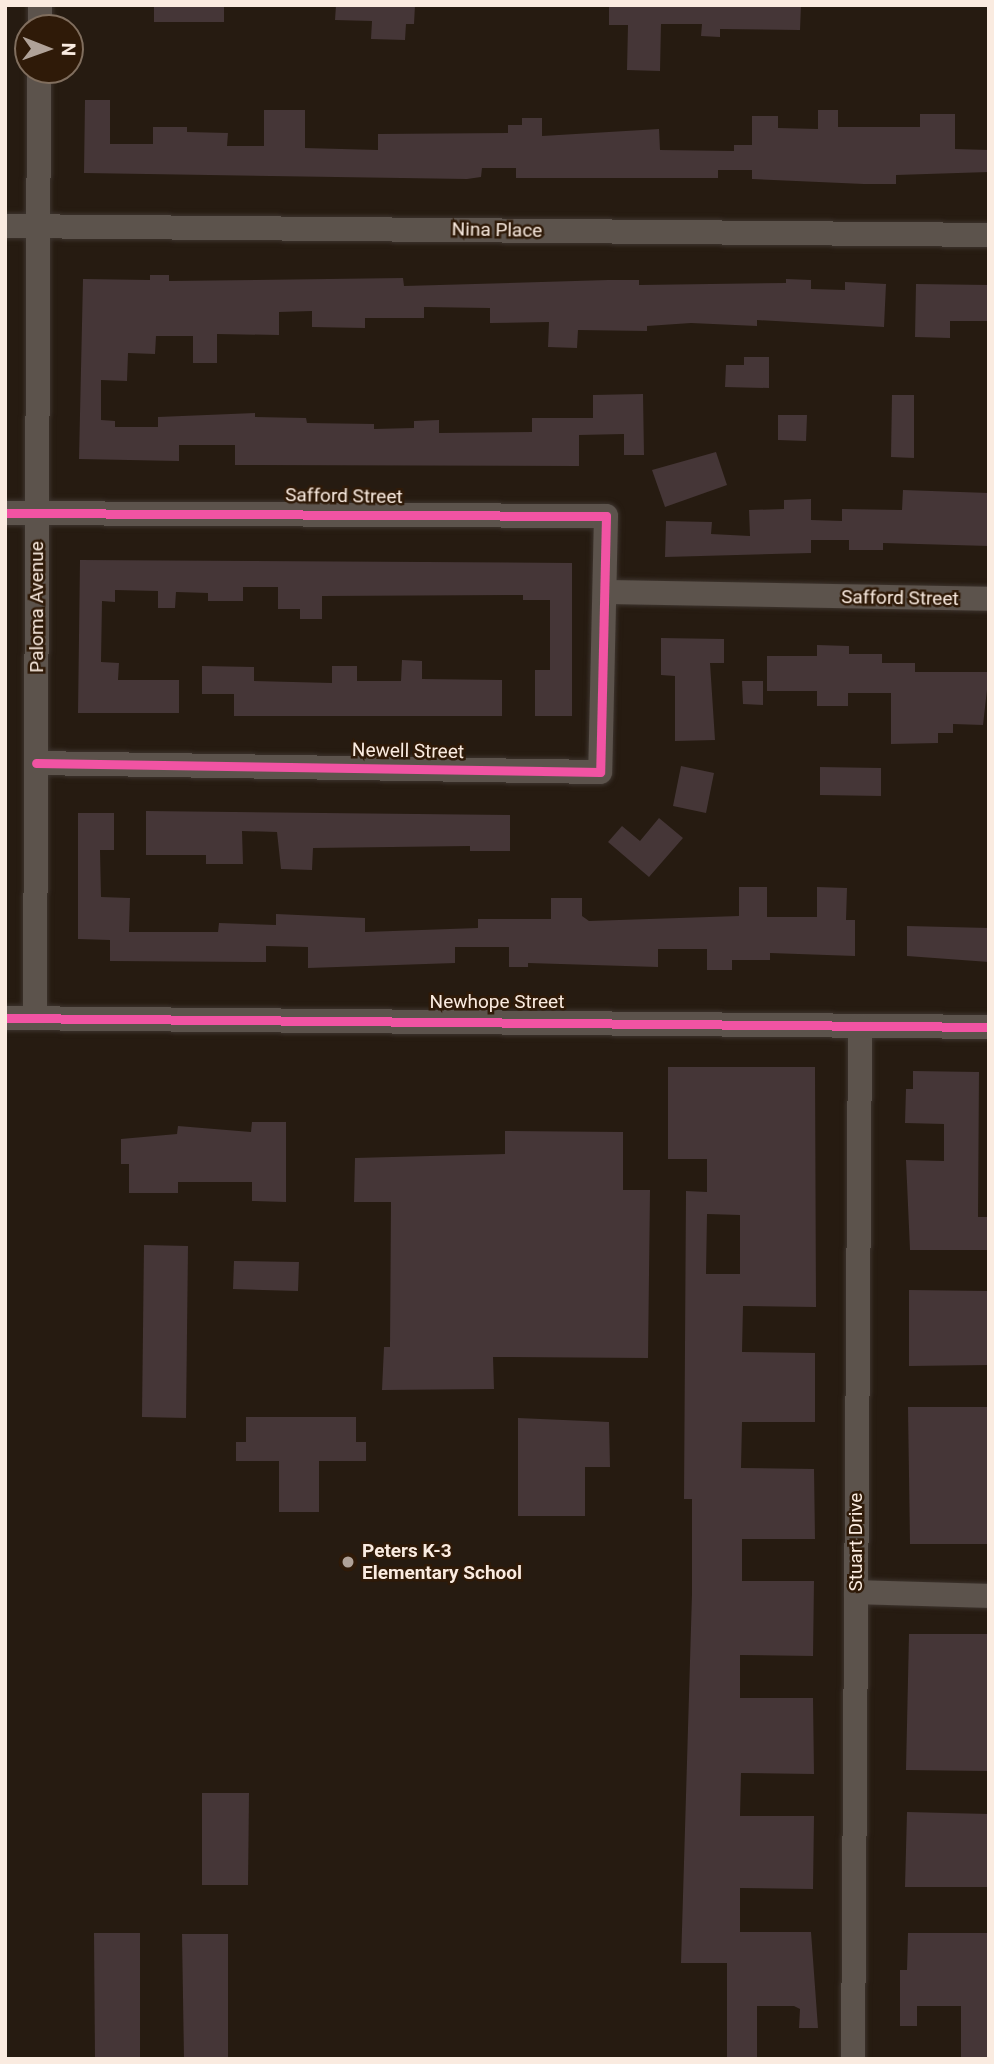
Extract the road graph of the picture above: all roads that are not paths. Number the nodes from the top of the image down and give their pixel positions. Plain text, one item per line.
1 (39, 84) edge
2 (5, 226) edge
3 (39, 226) junction
4 (989, 235) edge
5 (37, 510) junction
6 (5, 513) edge
7 (606, 592) junction
8 (989, 599) edge
9 (36, 763) junction
10 (5, 1018) edge
11 (35, 1018) junction
12 (860, 1026) junction
13 (989, 1027) edge
14 (856, 1592) junction
15 (989, 1596) edge
16 (853, 2059) edge

1 - 3 street, Paloma Avenue
2 - 3 street, Nina Place
3 - 4 street, Nina Place
3 - 5 street, Paloma Avenue
5 - 6 street, Safford Street
5 - 7 street, Safford Street
5 - 9 street, Paloma Avenue
7 - 8 street, Safford Street
7 - 9 street, Newell Street
9 - 11 street, Paloma Avenue
10 - 11 street, Newhope Street
11 - 12 street, Newhope Street
12 - 13 street, Newhope Street
12 - 14 street, Stuart Drive
14 - 15 street
14 - 16 street, Stuart Drive

